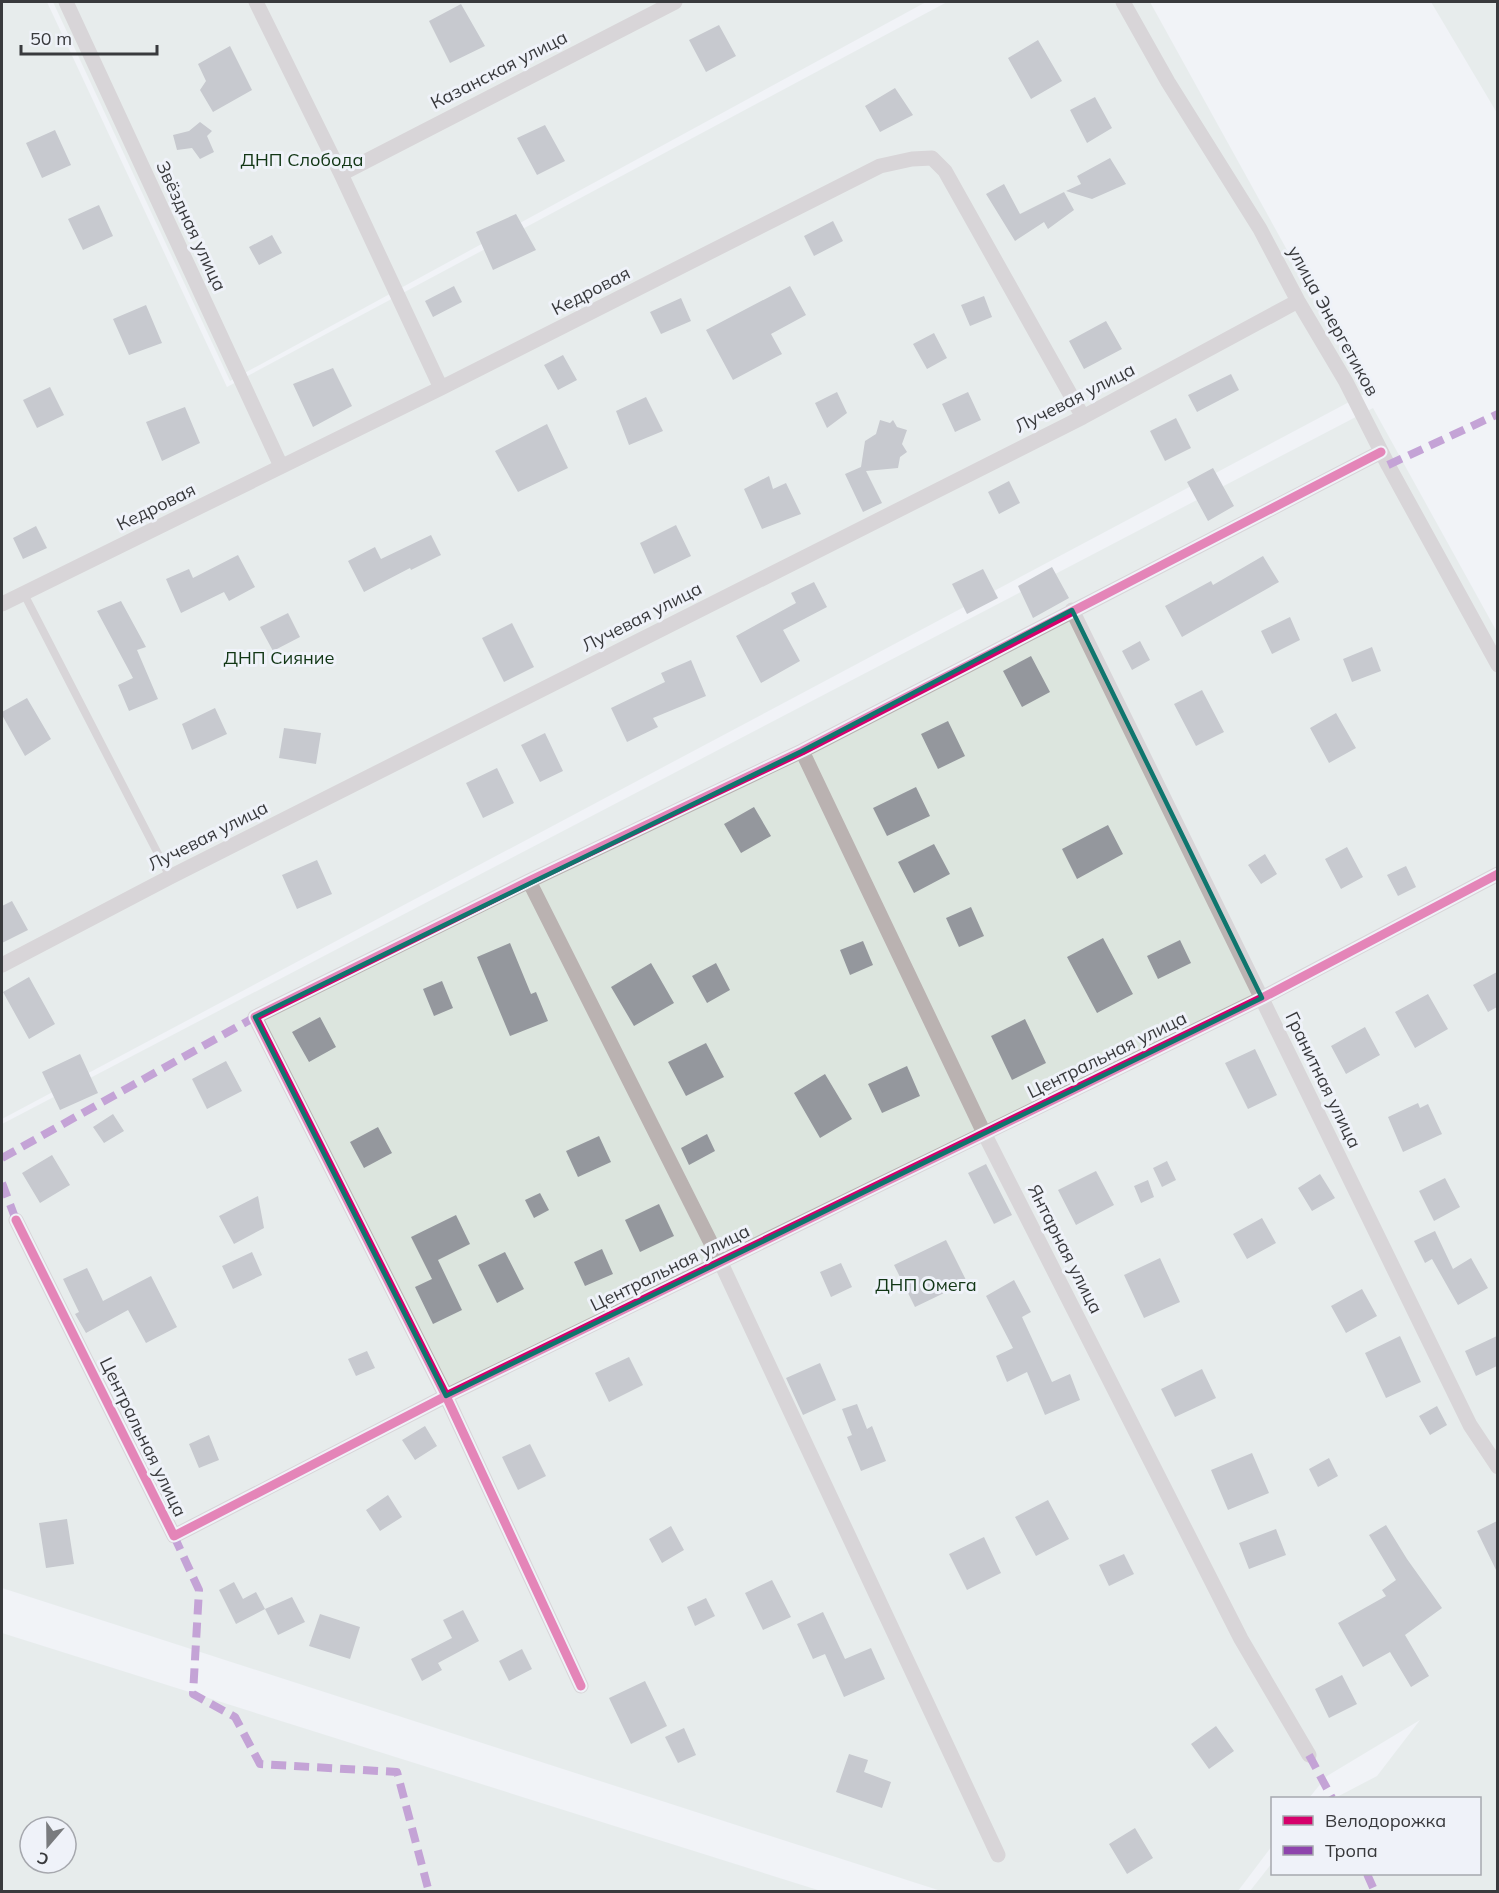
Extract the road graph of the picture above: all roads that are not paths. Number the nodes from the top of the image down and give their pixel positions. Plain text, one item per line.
1 (66, 2) edge
2 (256, 2) edge
3 (675, 2) edge
4 (1124, 2) edge
5 (341, 174) junction
6 (1298, 301) junction
7 (441, 388) junction
8 (1083, 417) junction
9 (1381, 452) junction
10 (281, 466) junction
11 (24, 594) junction
12 (4, 597) edge
13 (1072, 610) junction
14 (1497, 665) edge
15 (802, 751) junction
16 (1497, 874) edge
17 (170, 877) junction
18 (529, 881) junction
19 (2, 965) edge
20 (1262, 998) junction
21 (984, 1132) junction
22 (16, 1220) dead end
23 (720, 1261) junction
24 (446, 1396) junction
25 (1497, 1467) edge
26 (581, 1686) dead end
27 (1309, 1755) dead end
28 (998, 1856) dead end

1 - 10 street, Звёздная улица
2 - 5 street
3 - 5 street, Казанская улица
4 - 6 street, улица Энергетиков
5 - 7 street
6 - 8 street, Лучевая улица
6 - 9 street, улица Энергетиков
7 - 8 street, Кедровая
7 - 10 street, Кедровая
8 - 17 street, Лучевая улица
9 - 13 street
9 - 14 street, улица Энергетиков
10 - 11 street, Кедровая
11 - 12 street, Кедровая
11 - 17 lane
13 - 15 street
13 - 20 street, Гранитная улица
15 - 18 street
15 - 21 street, Янтарная улица
16 - 20 street, Центральная улица
17 - 19 street, Лучевая улица
18 - 23 street
18 - 24 street
20 - 21 street, Центральная улица
20 - 25 street, Гранитная улица
21 - 23 street, Центральная улица
21 - 27 street, Янтарная улица
22 - 24 street, Центральная улица
23 - 24 street, Центральная улица
23 - 28 street
24 - 26 street

